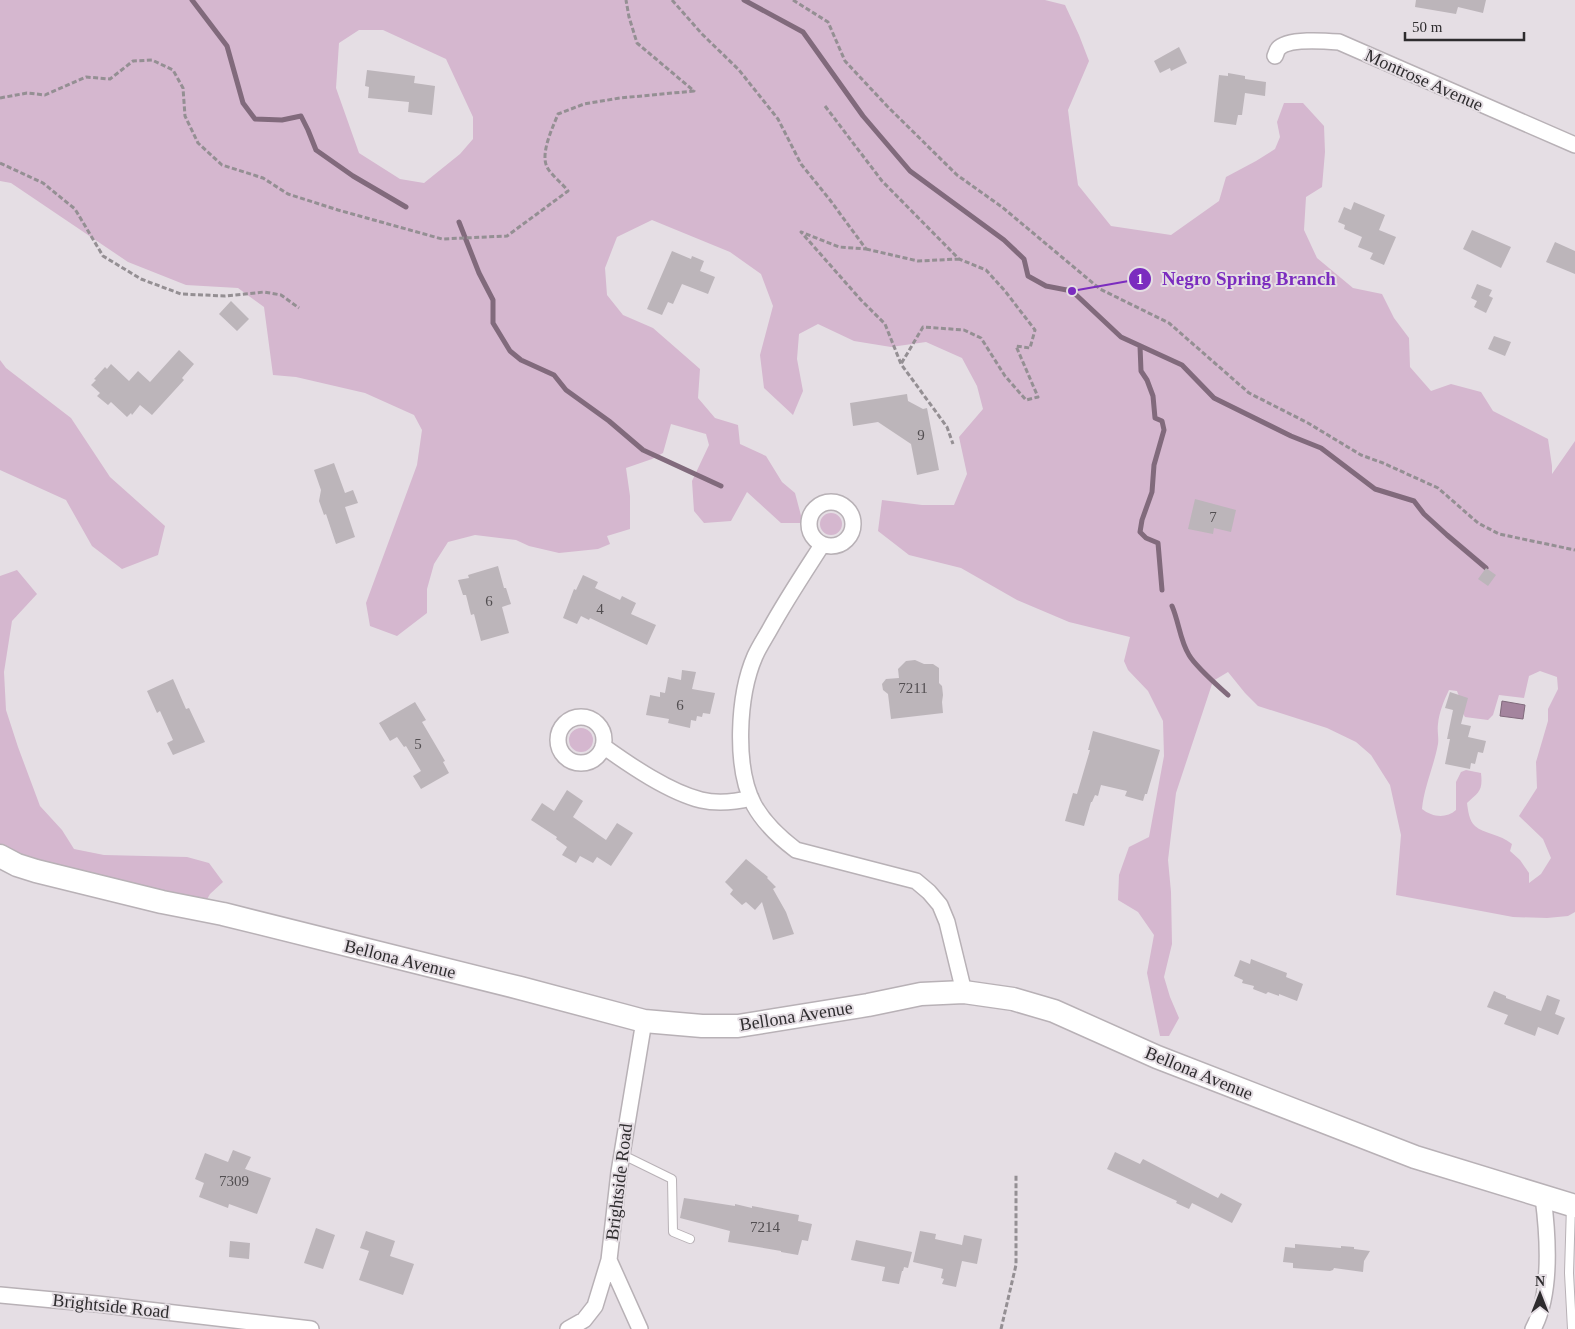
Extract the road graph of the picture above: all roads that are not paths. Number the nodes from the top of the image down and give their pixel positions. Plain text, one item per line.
1 (1275, 56) dead end
2 (1575, 145) edge
3 (822, 545) dead end
4 (603, 746) dead end
5 (751, 798) junction
6 (0, 856) edge
7 (964, 992) junction
8 (644, 1021) junction
9 (621, 1154) junction
10 (1543, 1196) junction
11 (1573, 1205) edge
12 (690, 1239) dead end
13 (609, 1260) junction
14 (0, 1295) edge
15 (311, 1329) edge
16 (568, 1329) edge
17 (640, 1329) edge
18 (1533, 1329) edge
19 (1572, 1329) edge

1 - 2 street, Montrose Avenue
3 - 5 street
4 - 5 street
5 - 7 street
6 - 8 main road, Bellona Avenue
7 - 8 main road, Bellona Avenue
7 - 10 main road, Bellona Avenue
8 - 9 street, Brightside Road
9 - 12 lane
9 - 13 street, Brightside Road
10 - 11 main road, Bellona Avenue
10 - 18 street
11 - 19 lane
13 - 16 street, Brightside Road
13 - 17 street
14 - 15 street, Brightside Road

